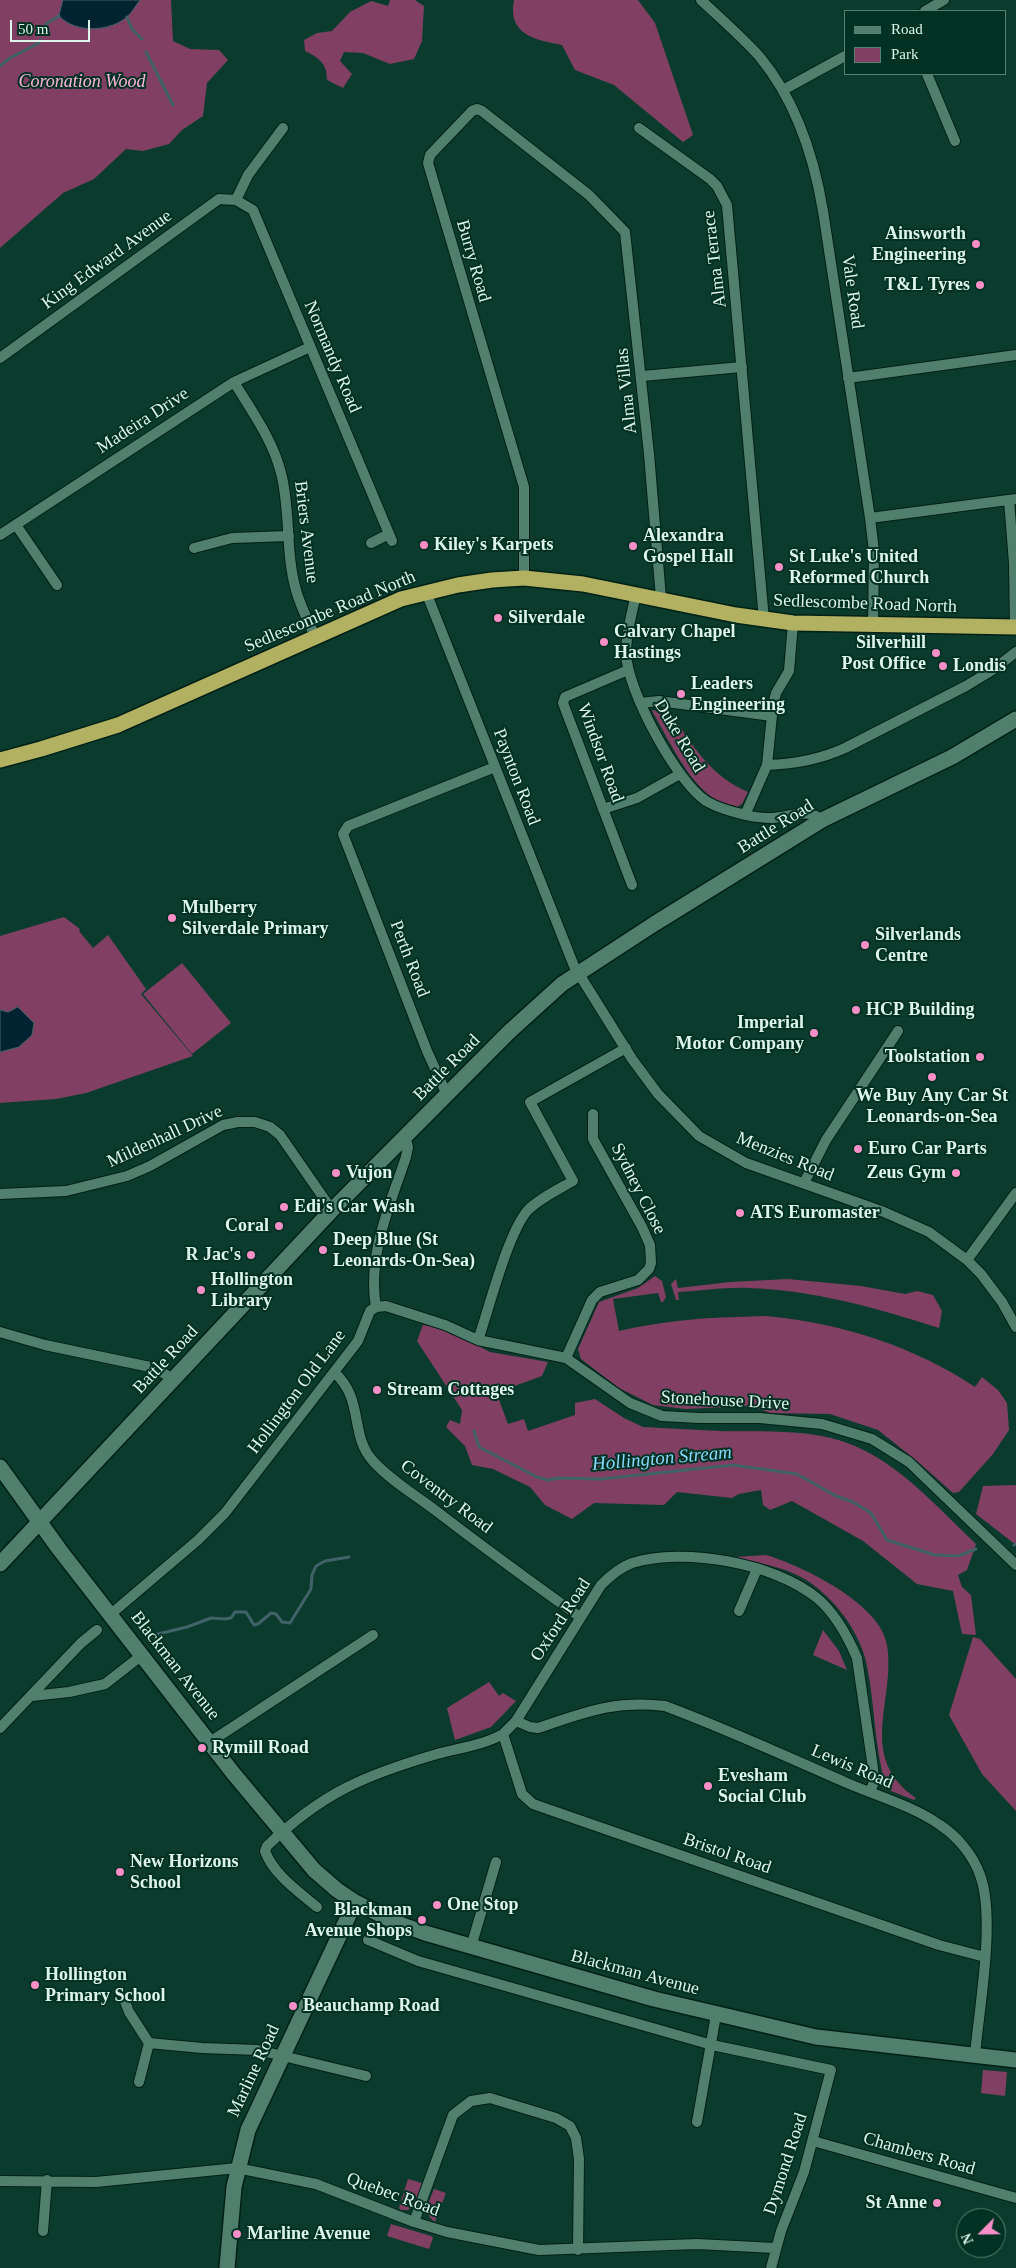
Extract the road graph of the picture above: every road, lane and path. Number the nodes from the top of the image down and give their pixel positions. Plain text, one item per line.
1 (701, 0) edge
2 (944, 0) edge
3 (927, 10) edge
4 (844, 57) edge
5 (927, 75) edge
6 (783, 90) junction
7 (283, 128) dead end
8 (639, 128) dead end
9 (955, 141) dead end
10 (589, 195) joint
11 (236, 200) junction
12 (310, 347) junction
13 (1016, 356) edge
14 (0, 358) edge
15 (742, 367) junction
16 (642, 376) junction
17 (848, 378) junction
18 (234, 382) junction
19 (1012, 499) edge
20 (870, 518) junction
21 (16, 525) junction
22 (0, 535) edge
23 (289, 536) junction
24 (370, 543) dead end
25 (194, 548) dead end
26 (1015, 563) edge
27 (524, 578) junction
28 (57, 585) dead end
29 (426, 592) junction
30 (636, 594) junction
31 (661, 598) junction
32 (764, 620) junction
33 (793, 623) junction
34 (873, 626) junction
35 (1015, 627) edge
36 (315, 636) junction
37 (1016, 652) edge
38 (628, 670) junction
39 (640, 702) junction
40 (772, 716) junction
41 (1016, 719) edge
42 (0, 760) edge
43 (767, 765) junction
44 (495, 767) junction
45 (680, 774) junction
46 (603, 809) junction
47 (745, 814) junction
48 (822, 820) junction
49 (632, 886) dead end
50 (577, 973) junction
51 (898, 1031) dead end
52 (626, 1048) junction
53 (447, 1094) junction
54 (593, 1114) dead end
55 (405, 1136) junction
56 (804, 1183) junction
57 (1016, 1192) edge
58 (0, 1194) edge
59 (332, 1210) junction
60 (967, 1260) junction
61 (376, 1307) junction
62 (1016, 1327) edge
63 (0, 1332) edge
64 (478, 1340) junction
65 (566, 1358) junction
66 (334, 1372) junction
67 (173, 1378) junction
68 (0, 1467) edge
69 (40, 1522) junction
70 (0, 1564) edge
71 (1016, 1565) edge
72 (757, 1569) junction
73 (739, 1611) dead end
74 (111, 1614) junction
75 (580, 1617) junction
76 (97, 1630) dead end
77 (373, 1635) dead end
78 (142, 1655) junction
79 (32, 1696) junction
80 (516, 1721) junction
81 (0, 1728) edge
82 (504, 1734) junction
83 (210, 1742) junction
84 (870, 1792) junction
85 (282, 1832) junction
86 (496, 1862) dead end
87 (355, 1902) junction
88 (316, 1907) dead end
89 (368, 1940) dead end
90 (471, 1947) junction
91 (985, 1957) junction
92 (124, 1999) dead end
93 (716, 2015) junction
94 (149, 2043) junction
95 (712, 2045) junction
96 (282, 2055) junction
97 (974, 2055) junction
98 (1016, 2060) edge
99 (366, 2076) dead end
100 (138, 2082) dead end
101 (697, 2122) dead end
102 (813, 2141) junction
103 (237, 2168) junction
104 (47, 2180) junction
105 (0, 2181) edge
106 (1016, 2198) edge
107 (414, 2222) junction
108 (43, 2231) dead end
109 (775, 2248) junction
110 (578, 2250) junction
111 (227, 2268) edge
112 (771, 2268) edge

1 - 6 street, Vale Road
2 - 3 street
4 - 6 street
5 - 9 street
6 - 17 street, Vale Road
7 - 11 street
8 - 15 street, Alma Terrace
10 - 16 street, Alma Villas
10 - 27 street, Burry Road
11 - 12 street, Normandy Road
11 - 14 street, King Edward Avenue
12 - 18 street, Madeira Drive
12 - 24 street, Normandy Road
13 - 17 street
15 - 16 street
15 - 32 street, Alma Terrace
16 - 31 street, Alma Villas
17 - 20 street, Vale Road
18 - 21 street, Madeira Drive
18 - 23 street, Briers Avenue
19 - 20 street
19 - 26 street
20 - 34 street, Vale Road
21 - 22 street, Madeira Drive
21 - 28 street
23 - 25 street
23 - 36 street, Briers Avenue
26 - 35 street
27 - 29 highway, Sedlescombe Road North
27 - 30 highway, Sedlescombe Road North
29 - 36 highway, Sedlescombe Road North
29 - 44 street, Paynton Road
30 - 31 highway, Sedlescombe Road North
30 - 38 street, Duke Road
31 - 32 highway, Sedlescombe Road North
32 - 33 highway, Sedlescombe Road North
33 - 34 highway, Sedlescombe Road North
33 - 40 street
34 - 35 highway, Sedlescombe Road North
36 - 42 highway, Sedlescombe Road North
37 - 43 street
38 - 39 street, Duke Road
38 - 46 street, Windsor Road
39 - 40 street
39 - 45 street, Duke Road
40 - 43 street
41 - 48 street, Battle Road
43 - 47 street
44 - 50 street, Paynton Road
44 - 53 street, Perth Road
45 - 46 street
45 - 47 street, Duke Road
46 - 49 street, Windsor Road
47 - 48 street, Duke Road
48 - 50 street, Battle Road
50 - 52 street, Menzies Road
50 - 53 street, Battle Road
51 - 56 street
52 - 56 street, Menzies Road
52 - 64 street
53 - 55 street, Battle Road
54 - 65 street, Sydney Close
55 - 59 street, Battle Road
55 - 61 street
56 - 60 street, Menzies Road
57 - 60 street
58 - 59 street, Mildenhall Drive
59 - 67 street, Battle Road
60 - 62 street, Menzies Road
61 - 64 street, Stonehouse Drive
61 - 66 street, Hollington Old Lane
63 - 67 street
64 - 65 street, Stonehouse Drive
65 - 71 street, Stonehouse Drive
66 - 74 street, Hollington Old Lane
66 - 75 street, Coventry Road
67 - 69 street, Battle Road
68 - 69 street, Blackman Avenue
69 - 70 street, Battle Road
69 - 74 street, Blackman Avenue
72 - 73 street
72 - 75 street, Oxford Road
72 - 84 street, Oxford Road
74 - 78 street, Blackman Avenue
75 - 80 street, Oxford Road
76 - 79 street
77 - 83 street
78 - 79 street
78 - 83 street, Blackman Avenue
79 - 81 street
80 - 82 street, Oxford Road
80 - 84 street, Lewis Road
82 - 85 street
82 - 91 street, Bristol Road
83 - 85 street, Blackman Avenue
84 - 91 street, Lewis Road
85 - 87 street, Blackman Avenue
85 - 88 street
86 - 90 street
87 - 90 street, Blackman Avenue
87 - 96 street, Marline Road
89 - 95 street
90 - 93 street, Blackman Avenue
91 - 97 street, Lewis Road
92 - 94 street
93 - 95 street
93 - 97 street, Blackman Avenue
94 - 96 street
94 - 100 street
95 - 101 street
95 - 102 street, Dymond Road
96 - 99 street
96 - 103 street, Marline Road
97 - 98 street, Blackman Avenue
102 - 106 street, Chambers Road
102 - 109 street, Dymond Road
103 - 104 street, Quebec Road
103 - 107 street, Quebec Road
103 - 111 street, Marline Road
104 - 105 street, Quebec Road
104 - 108 street
107 - 110 street, Quebec Road
107 - 110 street
109 - 110 street, Quebec Road
109 - 112 street, Dymond Road

